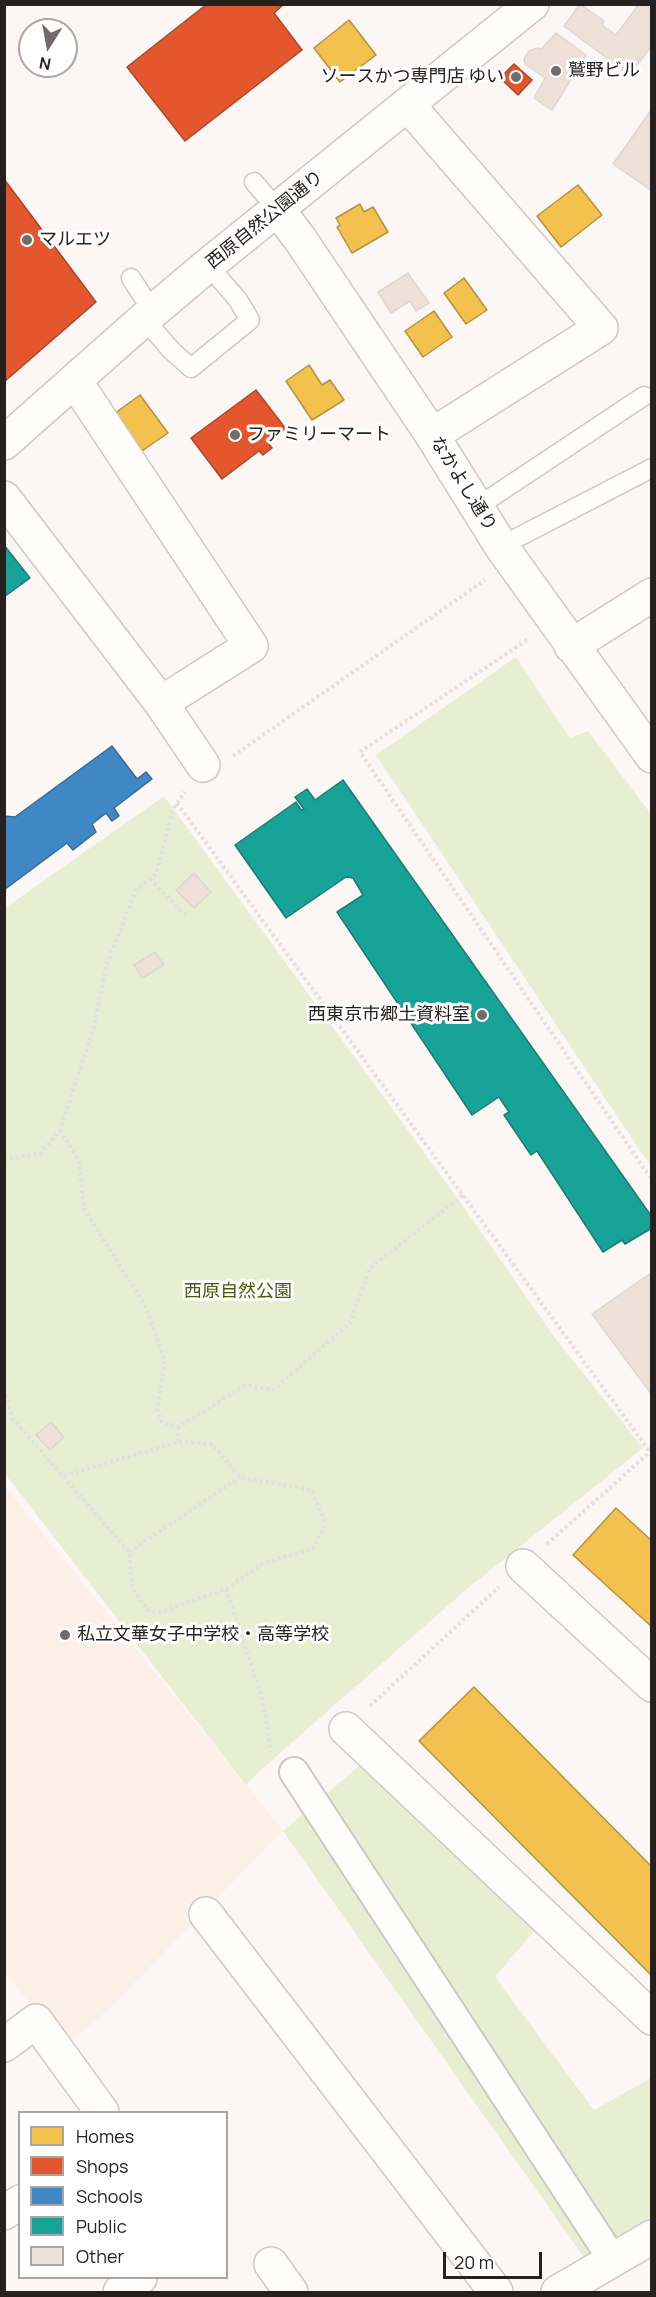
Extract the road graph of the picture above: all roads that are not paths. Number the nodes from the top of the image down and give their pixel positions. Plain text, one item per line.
1 (532, 4) edge
2 (408, 105) junction
3 (254, 183) dead end
4 (278, 210) junction
5 (208, 265) junction
6 (131, 278) dead end
7 (148, 315) junction
8 (75, 381) junction
9 (644, 396) dead end
10 (432, 435) junction
11 (4, 443) edge
12 (651, 468) edge
13 (4, 498) edge
14 (477, 507) junction
15 (507, 554) junction
16 (651, 596) edge
17 (572, 646) junction
18 (161, 703) junction
19 (651, 756) edge
20 (203, 765) road end
21 (522, 1566) road end
22 (651, 1685) edge
23 (346, 1729) road end
24 (283, 1766) road end
25 (206, 1914) dead end
26 (651, 2018) edge
27 (4, 2044) edge
28 (101, 2111) edge
29 (18, 2203) edge
30 (4, 2213) edge
31 (651, 2237) edge
32 (613, 2260) junction
33 (271, 2264) dead end
34 (137, 2279) edge
35 (120, 2292) edge
36 (291, 2292) edge
37 (496, 2292) edge
38 (558, 2292) edge

1 - 2 street, 西原自然公園通り
2 - 4 street, 西原自然公園通り
2 - 10 street
3 - 4 lane
4 - 5 street, 西原自然公園通り
4 - 10 street, なかよし通り
5 - 7 street, 西原自然公園通り
5 - 7 lane
6 - 7 lane
7 - 8 street, 西原自然公園通り
8 - 11 street, 西原自然公園通り
8 - 18 street
9 - 14 lane
10 - 14 street, なかよし通り
12 - 15 lane
13 - 18 street
14 - 15 street, なかよし通り
15 - 17 street, なかよし通り
16 - 17 street
17 - 19 street, なかよし通り
18 - 20 street
21 - 22 street
23 - 26 street
24 - 32 street
25 - 37 street
27 - 28 street
29 - 30 street
31 - 32 street
32 - 38 street
33 - 36 street
34 - 35 street

